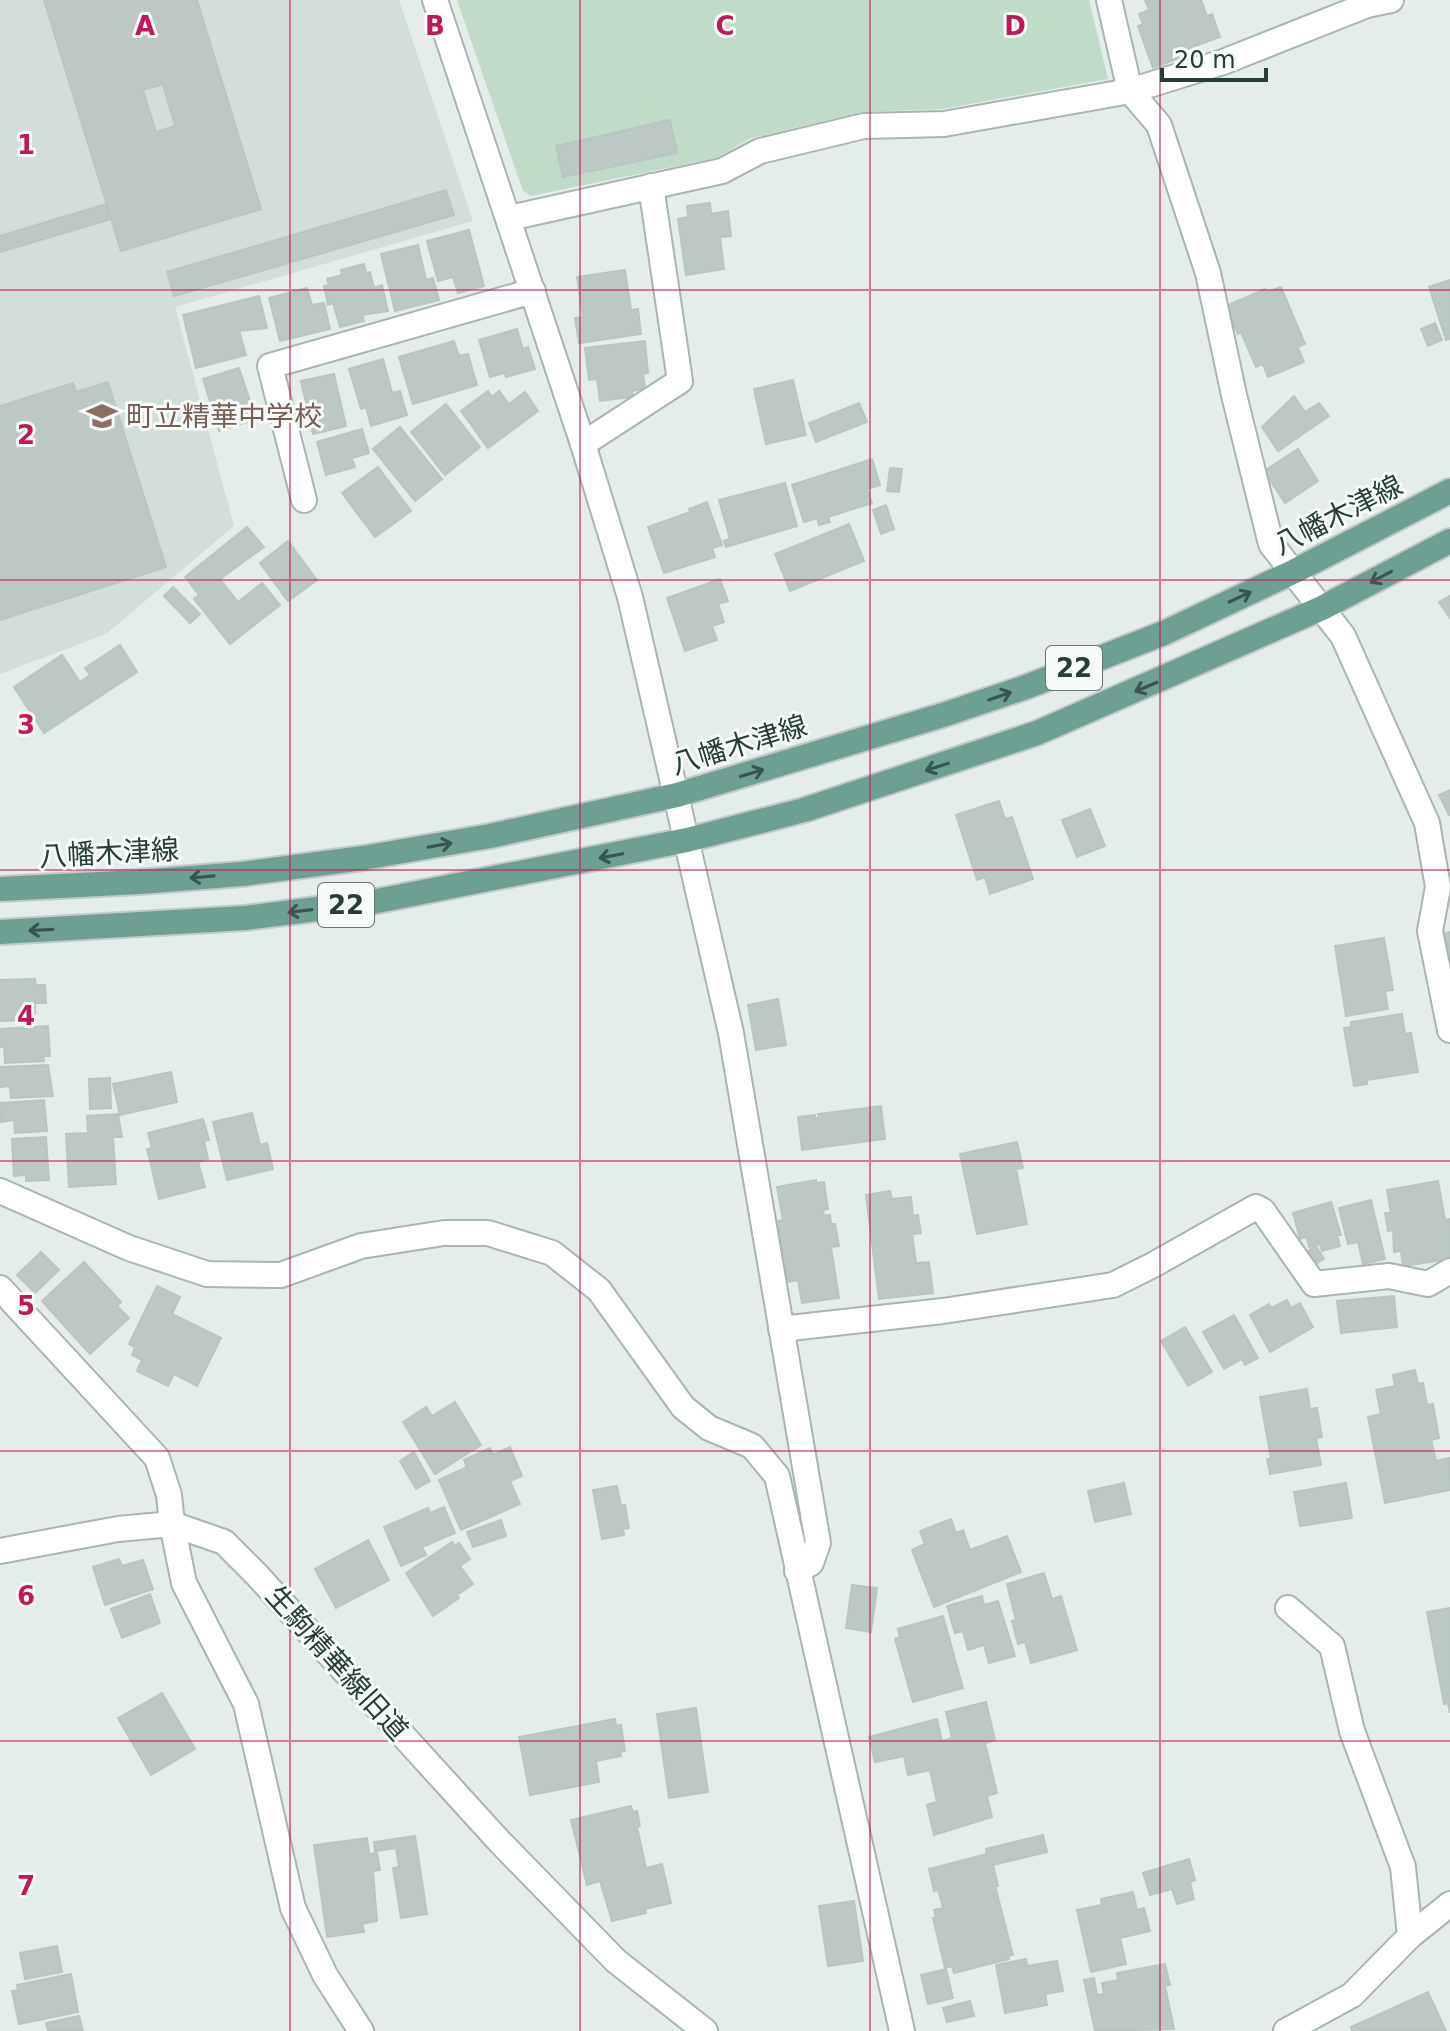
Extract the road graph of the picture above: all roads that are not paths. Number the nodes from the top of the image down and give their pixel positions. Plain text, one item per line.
1 (435, 0) edge
2 (1109, 0) edge
3 (1391, 0) edge
4 (1130, 91) junction
5 (651, 186) junction
6 (509, 218) junction
7 (533, 291) junction
8 (583, 444) junction
9 (1450, 491) edge
10 (304, 500) dead end
11 (1450, 541) edge
12 (1295, 571) junction
13 (1322, 608) junction
14 (677, 795) junction
15 (687, 840) junction
16 (0, 889) edge
17 (0, 932) edge
18 (1450, 1030) edge
19 (0, 1191) edge
20 (1450, 1271) edge
21 (0, 1288) edge
22 (781, 1329) junction
23 (172, 1524) junction
24 (0, 1551) edge
25 (797, 1571) junction
26 (1288, 1608) dead end
27 (1450, 1904) edge
28 (1410, 1936) junction
29 (361, 2031) edge
30 (705, 2031) edge
31 (902, 2031) edge
32 (1286, 2031) edge

1 - 6 street
2 - 4 street
3 - 4 street
4 - 5 street
4 - 12 street
5 - 6 street
5 - 8 street
6 - 7 street
7 - 8 street
7 - 10 street
8 - 14 street
9 - 12 main road, 八幡木津線 / 22
11 -> 13 main road, 22
12 - 13 street
14 -> 12 main road, 八幡木津線 / 22
13 -> 15 main road, 22
13 - 18 street
14 - 15 street
14 - 16 main road, 八幡木津線 / 22
15 -> 17 main road, 22
15 - 22 street
19 - 25 street
20 - 22 street
21 - 23 street
22 - 25 street
23 - 24 street
23 - 29 street
23 - 30 street, 生駒精華線旧道
25 - 31 street
26 - 28 street
27 - 28 street
28 - 32 street

